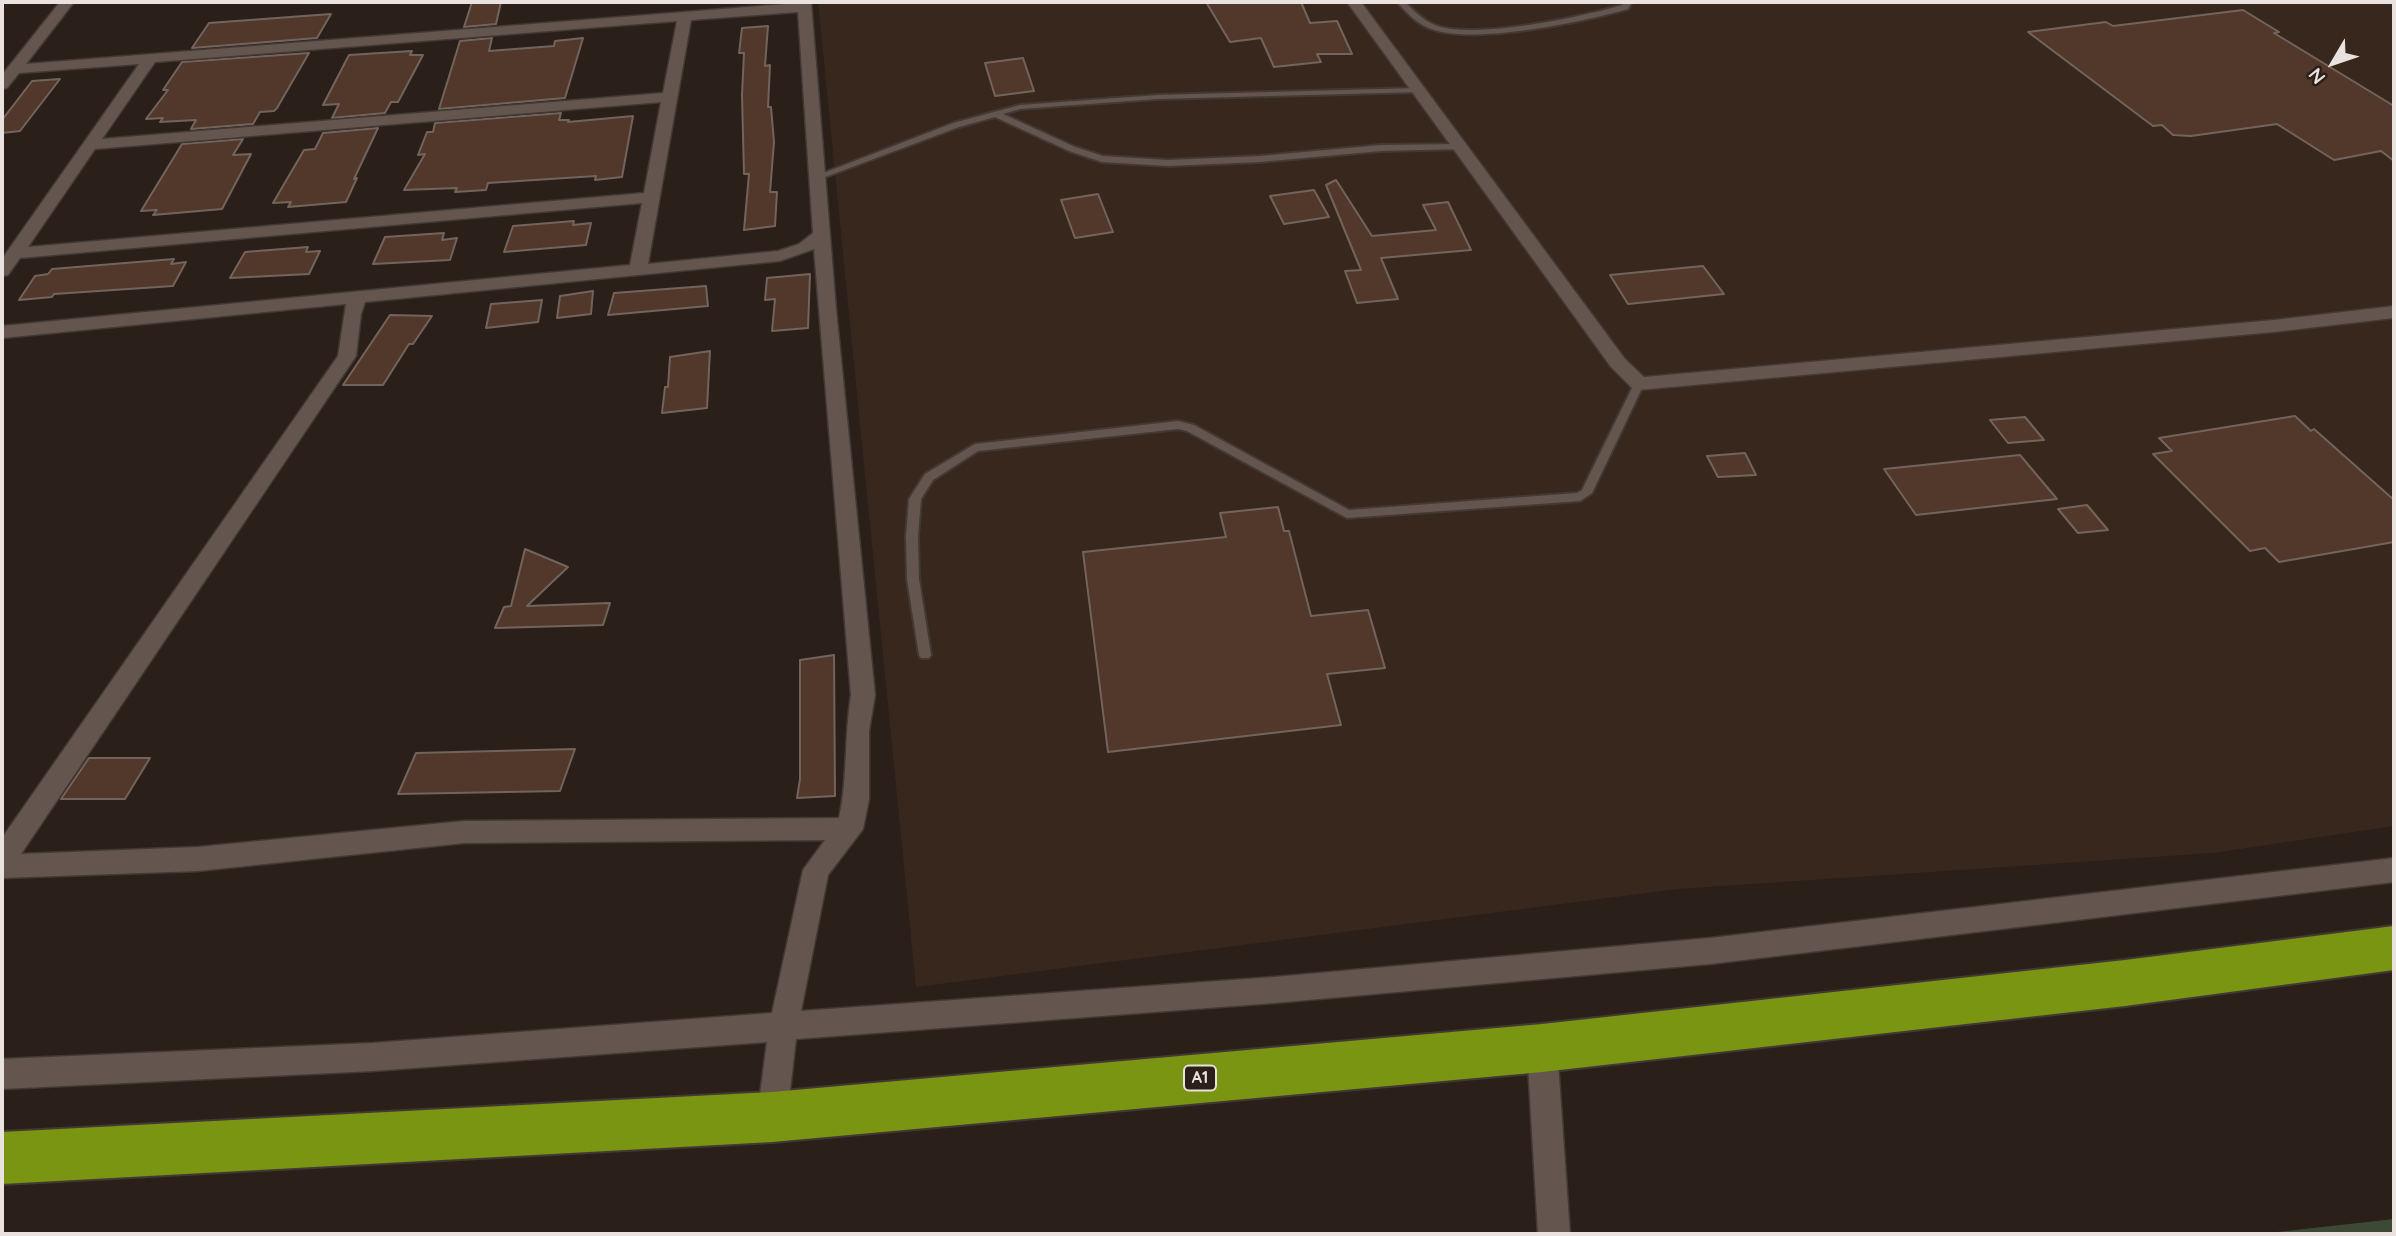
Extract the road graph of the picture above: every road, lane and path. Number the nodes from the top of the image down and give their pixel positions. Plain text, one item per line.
1 (67, 2) edge
2 (1354, 2) edge
3 (1401, 2) edge
4 (1628, 2) edge
5 (804, 4) edge
6 (685, 16) junction
7 (150, 59) junction
8 (15, 69) junction
9 (2, 86) edge
10 (1418, 90) junction
11 (670, 97) junction
12 (993, 113) junction
13 (90, 145) junction
14 (1460, 146) junction
15 (817, 177) junction
16 (652, 197) junction
17 (822, 233) junction
18 (15, 253) junction
19 (638, 270) junction
20 (2, 271) edge
21 (358, 297) junction
22 (2394, 312) edge
23 (2, 332) edge
24 (1639, 384) junction
25 (925, 655) dead end
26 (850, 829) junction
27 (2, 863) edge
28 (2394, 870) edge
29 (2394, 948) edge
30 (783, 1027) junction
31 (1542, 1048) junction
32 (2, 1074) edge
33 (772, 1117) junction
34 (2, 1158) edge
35 (1554, 1234) edge

1 - 8 street
2 - 10 street
3 - 4 lane
5 - 6 street
5 - 15 street
6 - 7 street
6 - 11 street
7 - 8 street
7 - 13 street
8 - 9 street
10 - 12 lane
10 - 14 street
11 - 13 street
11 - 16 street
12 - 14 lane
12 - 15 lane
13 - 18 street
14 - 24 street
15 - 17 street
16 - 18 street
16 - 19 street
17 - 19 street
17 - 26 street
18 - 20 street
19 - 21 street
21 - 23 street
21 - 27 street
22 - 24 street
24 - 25 lane
26 - 27 street
26 - 30 street
28 - 30 street
29 - 31 highway, A1
30 - 32 street
30 - 33 street
31 - 33 highway, A1
31 - 35 street
33 - 34 highway, A1

